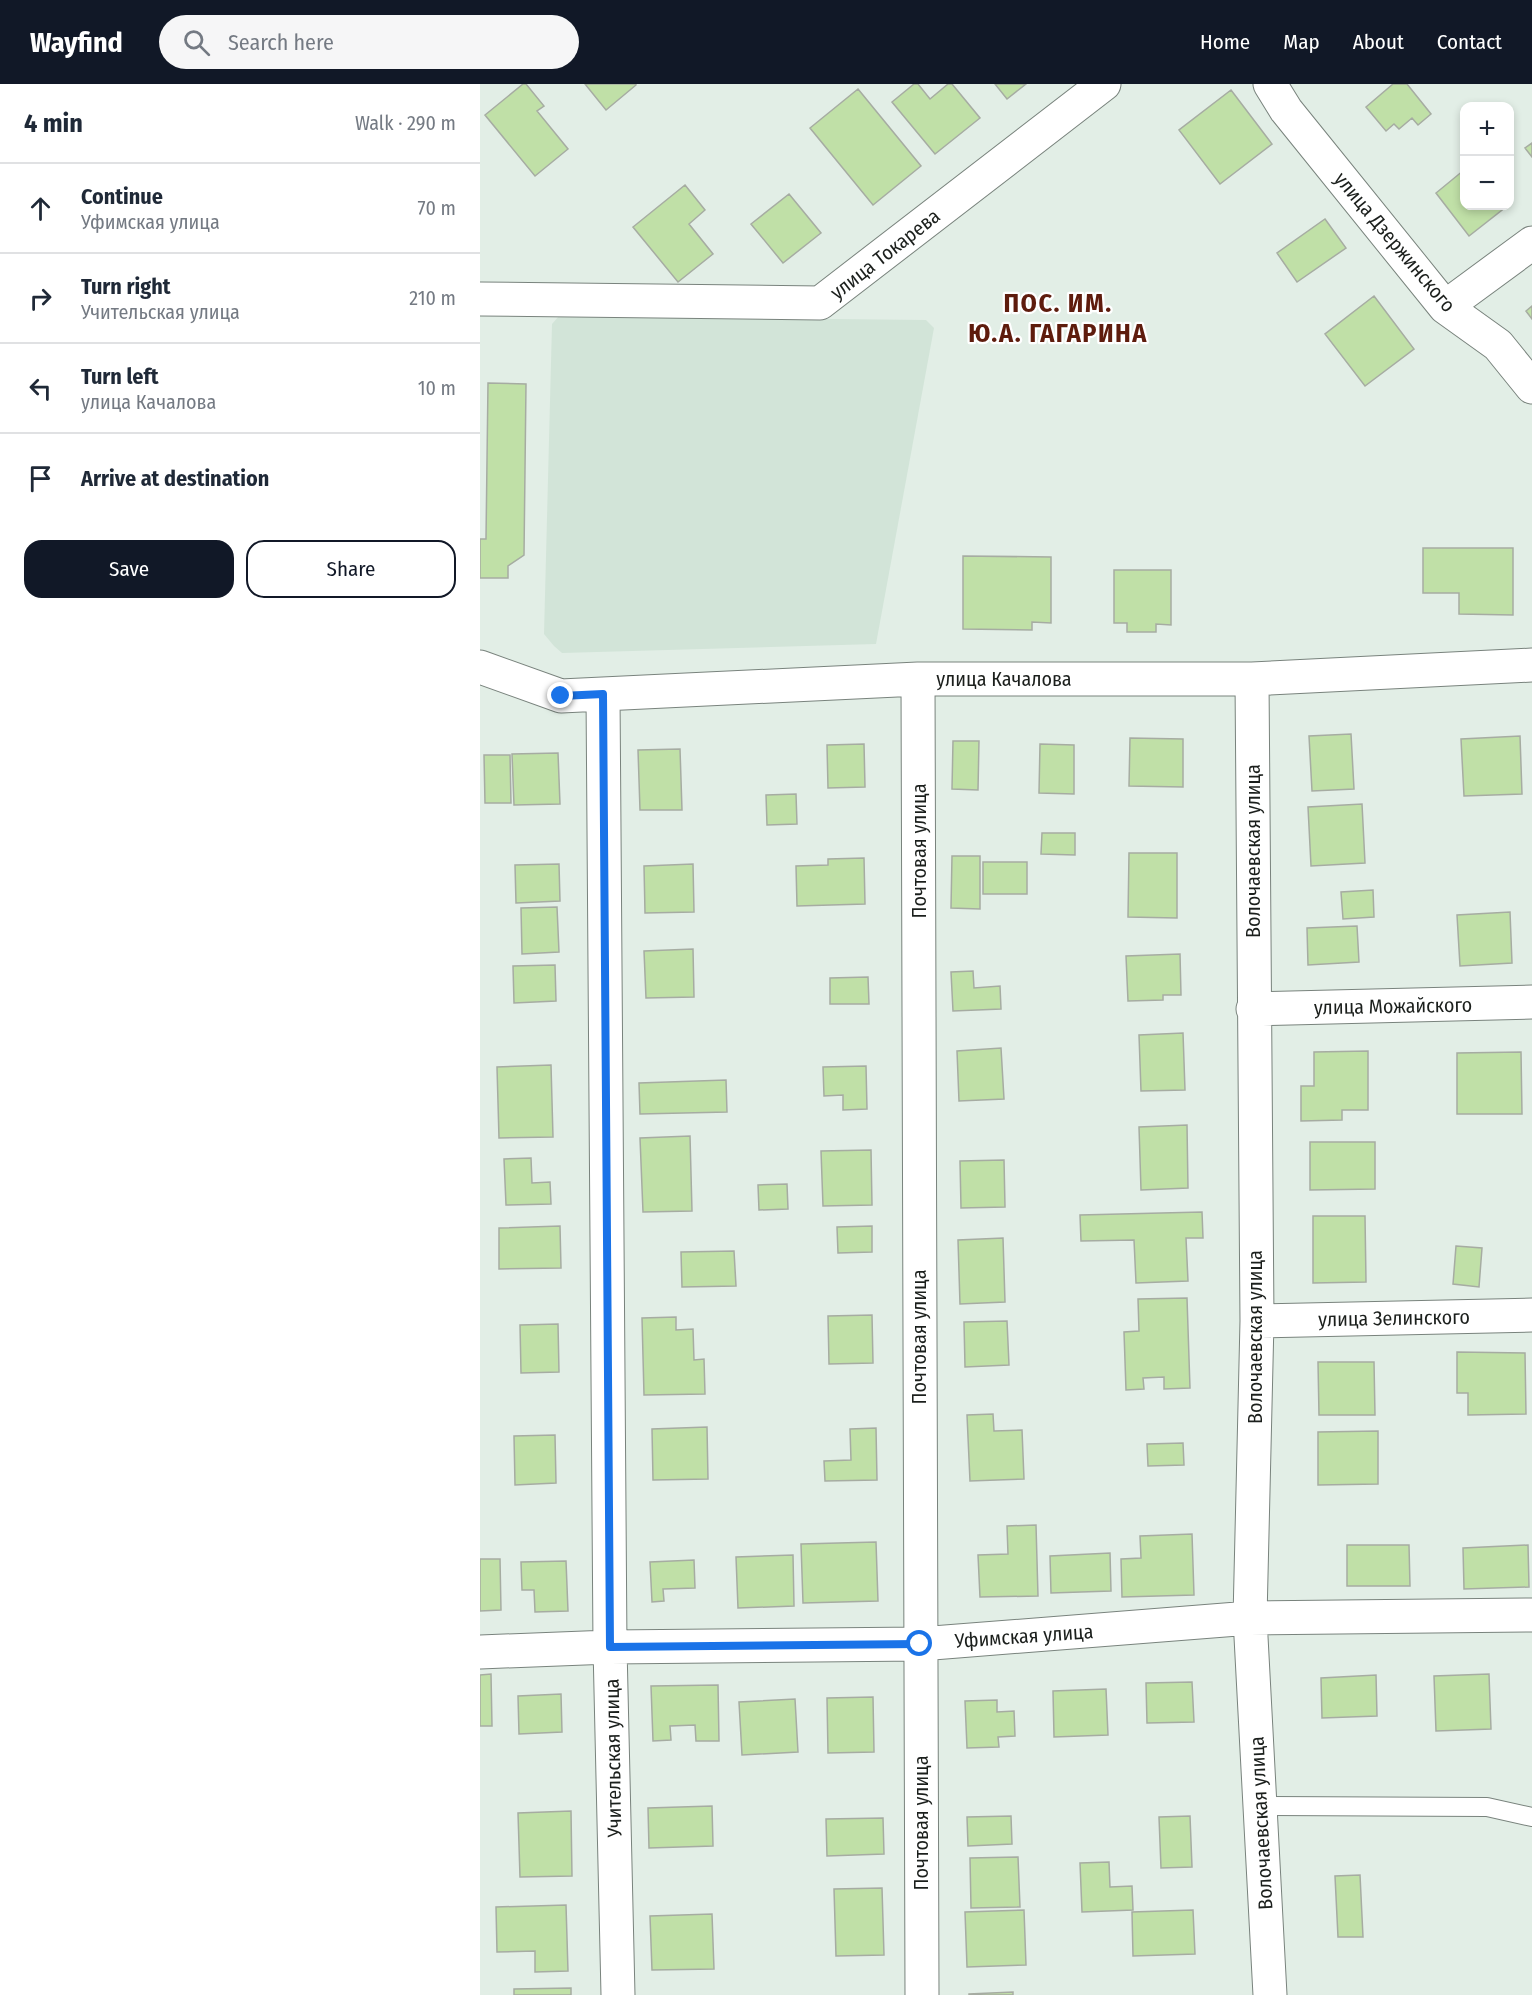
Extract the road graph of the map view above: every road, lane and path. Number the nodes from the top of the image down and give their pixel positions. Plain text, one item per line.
1 (1104, 84) edge
2 (1270, 84) edge
3 (1532, 243) edge
4 (480, 299) edge
5 (1444, 307) junction
6 (1532, 387) edge
7 (1532, 666) edge
8 (480, 667) edge
9 (918, 679) junction
10 (1252, 679) junction
11 (603, 694) junction
12 (1532, 1002) edge
13 (1253, 1009) junction
14 (1532, 1315) edge
15 (1257, 1321) junction
16 (1532, 1616) edge
17 (1250, 1618) junction
18 (920, 1644) junction
19 (610, 1647) junction
20 (480, 1652) edge
21 (1260, 1806) junction
22 (1532, 1817) edge
23 (618, 1995) edge
24 (922, 1995) edge
25 (1270, 1995) edge

1 - 4 street, улица Токарева
2 - 5 street, улица Дзержинского
3 - 5 street
5 - 6 street, улица Дзержинского
7 - 10 street, улица Качалова
8 - 11 street, улица Качалова
9 - 10 street, улица Качалова
9 - 11 street, улица Качалова
9 - 18 street, Почтовая улица
10 - 13 street, Волочаевская улица
11 - 19 street, Учительская улица
12 - 13 street, улица Можайского
13 - 15 street, Волочаевская улица
14 - 15 street, улица Зелинского
15 - 17 street, Волочаевская улица
16 - 17 street, Уфимская улица
17 - 18 street, Уфимская улица
17 - 21 street, Волочаевская улица
18 - 19 street, Уфимская улица
18 - 24 street, Почтовая улица
19 - 20 street, Уфимская улица
19 - 23 street, Учительская улица
21 - 22 lane
21 - 25 street, Волочаевская улица

